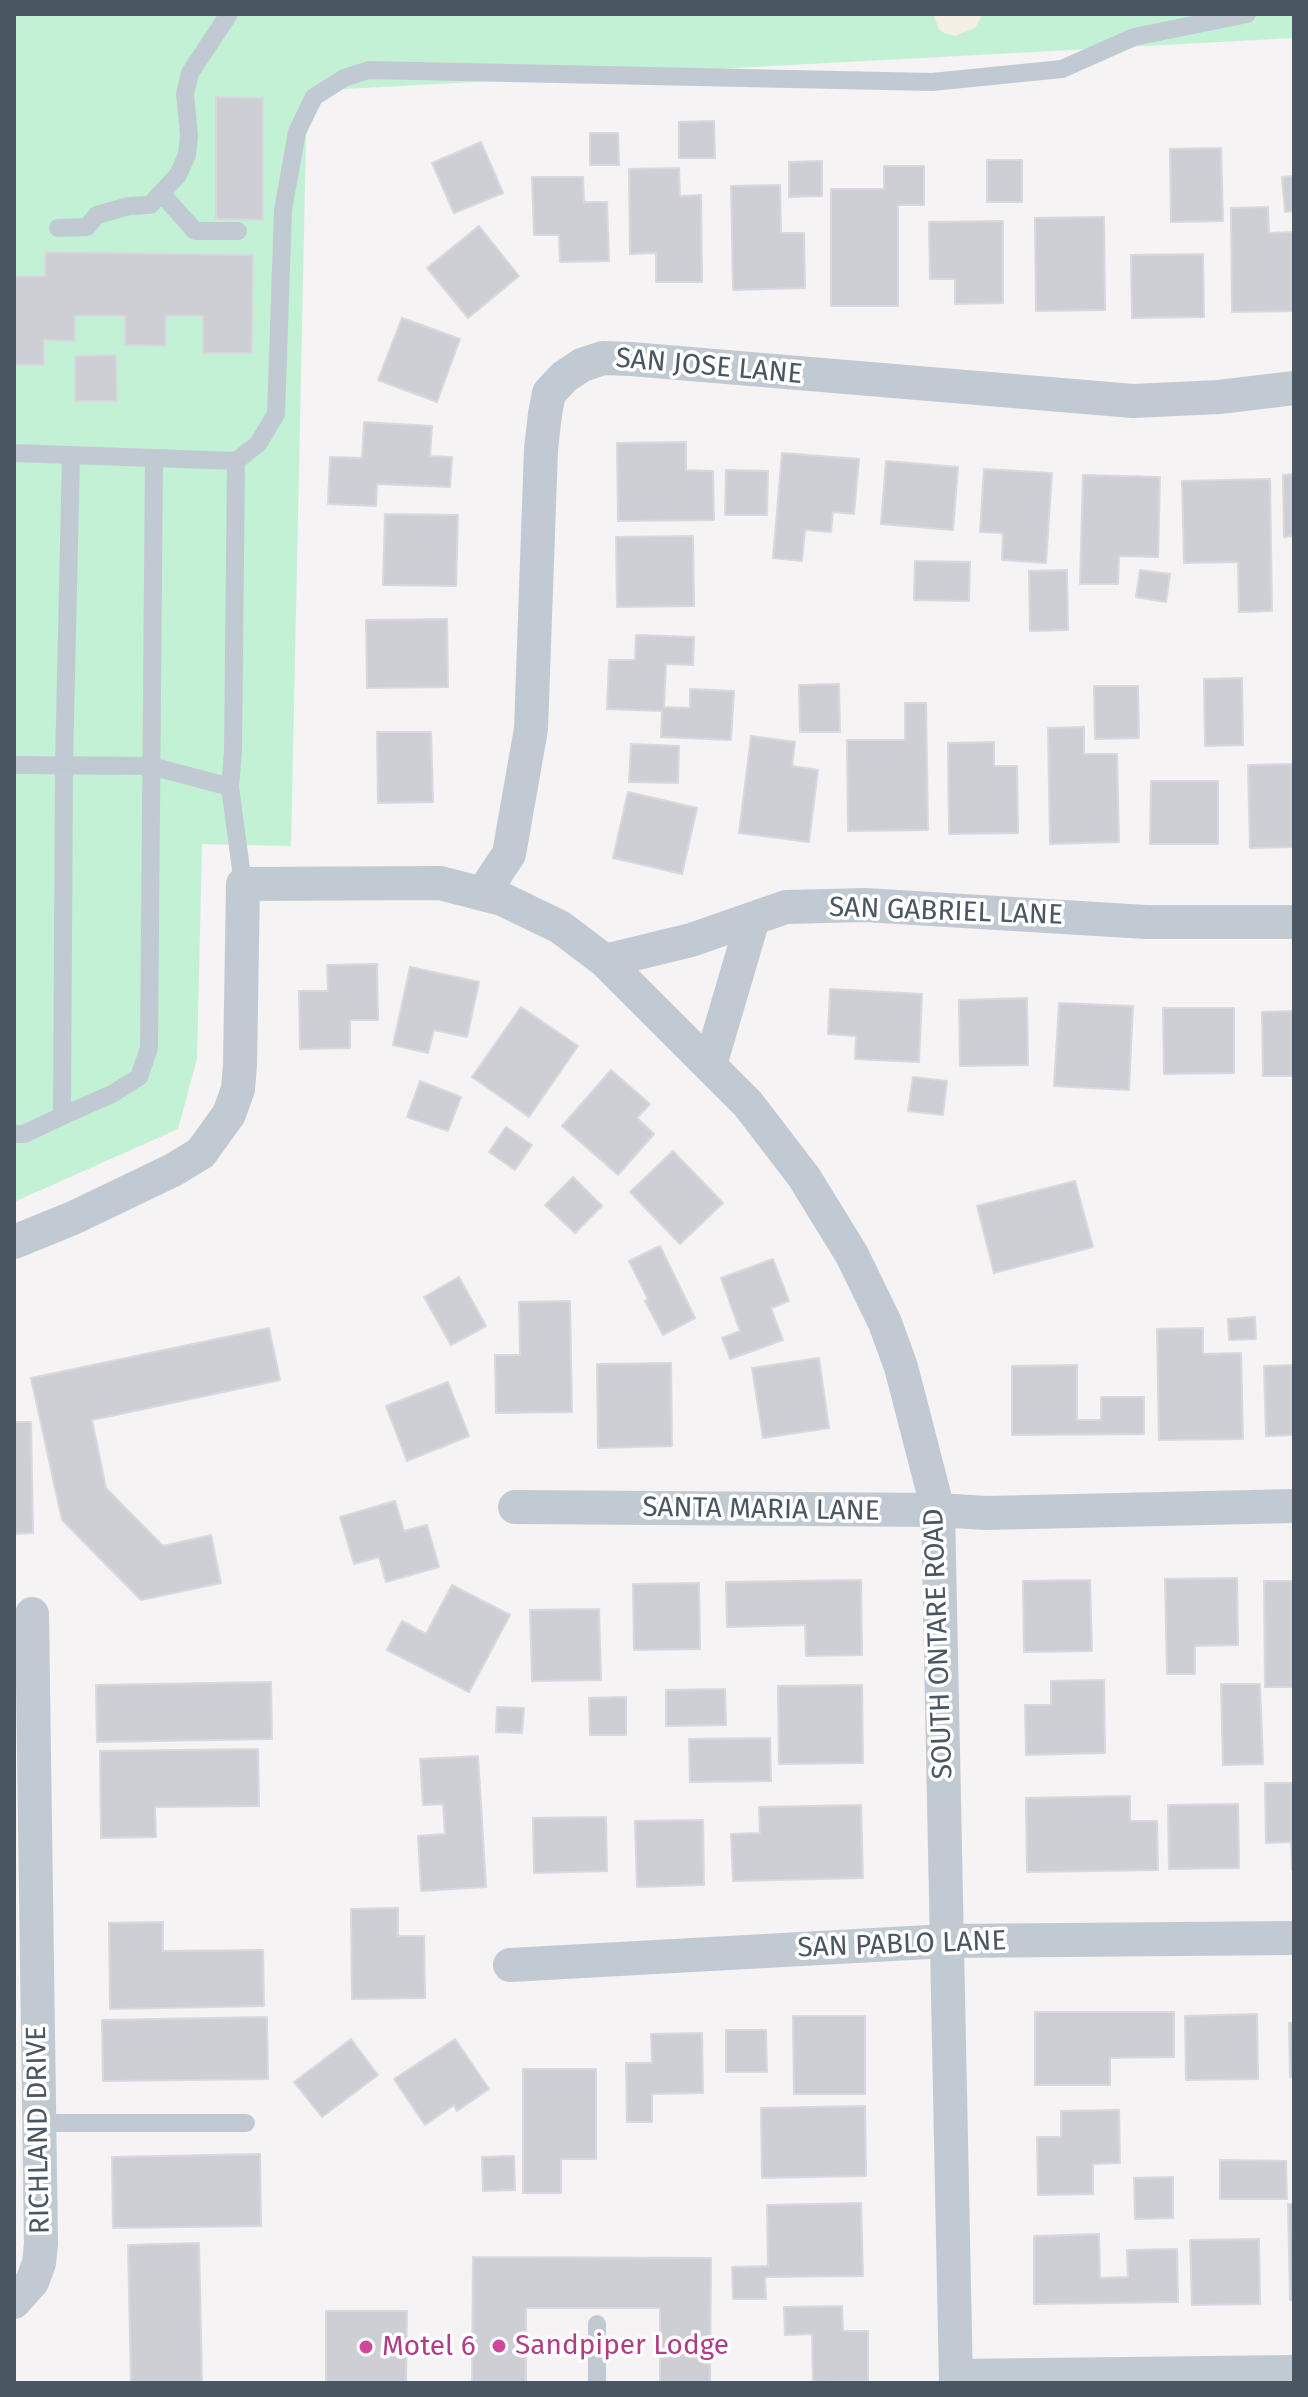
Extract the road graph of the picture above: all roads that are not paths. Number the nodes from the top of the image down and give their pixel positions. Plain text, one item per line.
1 (229, 14) edge
2 (1247, 14) edge
3 (1186, 20) edge
4 (161, 193) junction
5 (58, 228) dead end
6 (238, 231) dead end
7 (1294, 388) edge
8 (14, 453) edge
9 (71, 455) junction
10 (154, 458) junction
11 (236, 461) junction
12 (14, 765) edge
13 (64, 765) junction
14 (151, 766) junction
15 (230, 787) junction
16 (243, 884) junction
17 (483, 893) junction
18 (753, 919) junction
19 (1294, 922) edge
20 (605, 961) junction
21 (710, 1065) junction
22 (62, 1116) junction
23 (14, 1134) edge
24 (14, 1242) edge
25 (1294, 1506) edge
26 (515, 1507) dead end
27 (938, 1510) junction
28 (32, 1614) dead end
29 (1294, 1938) edge
30 (947, 1941) junction
31 (510, 1965) dead end
32 (26, 2022) edge
33 (39, 2123) junction
34 (246, 2123) dead end
35 (14, 2302) edge
36 (597, 2324) dead end
37 (1294, 2372) edge
38 (956, 2379) edge
39 (597, 2383) edge

1 - 4 lane
2 - 3 lane
3 - 11 lane
4 - 5 lane
4 - 6 lane
7 - 17 street, SAN JOSE LANE
8 - 9 lane
9 - 10 lane
9 - 13 lane
10 - 11 lane
10 - 14 lane
11 - 15 lane
12 - 13 lane
13 - 14 lane
13 - 22 lane
14 - 15 lane
14 - 22 lane
15 - 16 lane
16 - 17 street, SOUTH ONTARE ROAD
16 - 24 street
17 - 20 street, SOUTH ONTARE ROAD
18 - 19 street, SAN GABRIEL LANE
18 - 20 street, SAN GABRIEL LANE
18 - 21 street
20 - 21 street, SOUTH ONTARE ROAD
21 - 27 street, SOUTH ONTARE ROAD
22 - 23 lane
25 - 27 street, SANTA MARIA LANE
26 - 27 street, SANTA MARIA LANE
27 - 30 street, SOUTH ONTARE ROAD
28 - 32 street, RICHLAND DRIVE
29 - 30 street, SAN PABLO LANE
30 - 31 street, SAN PABLO LANE
30 - 38 street, SOUTH ONTARE ROAD
32 - 33 street, RICHLAND DRIVE
33 - 34 lane
33 - 35 street, RICHLAND DRIVE
36 - 39 lane
37 - 38 street

